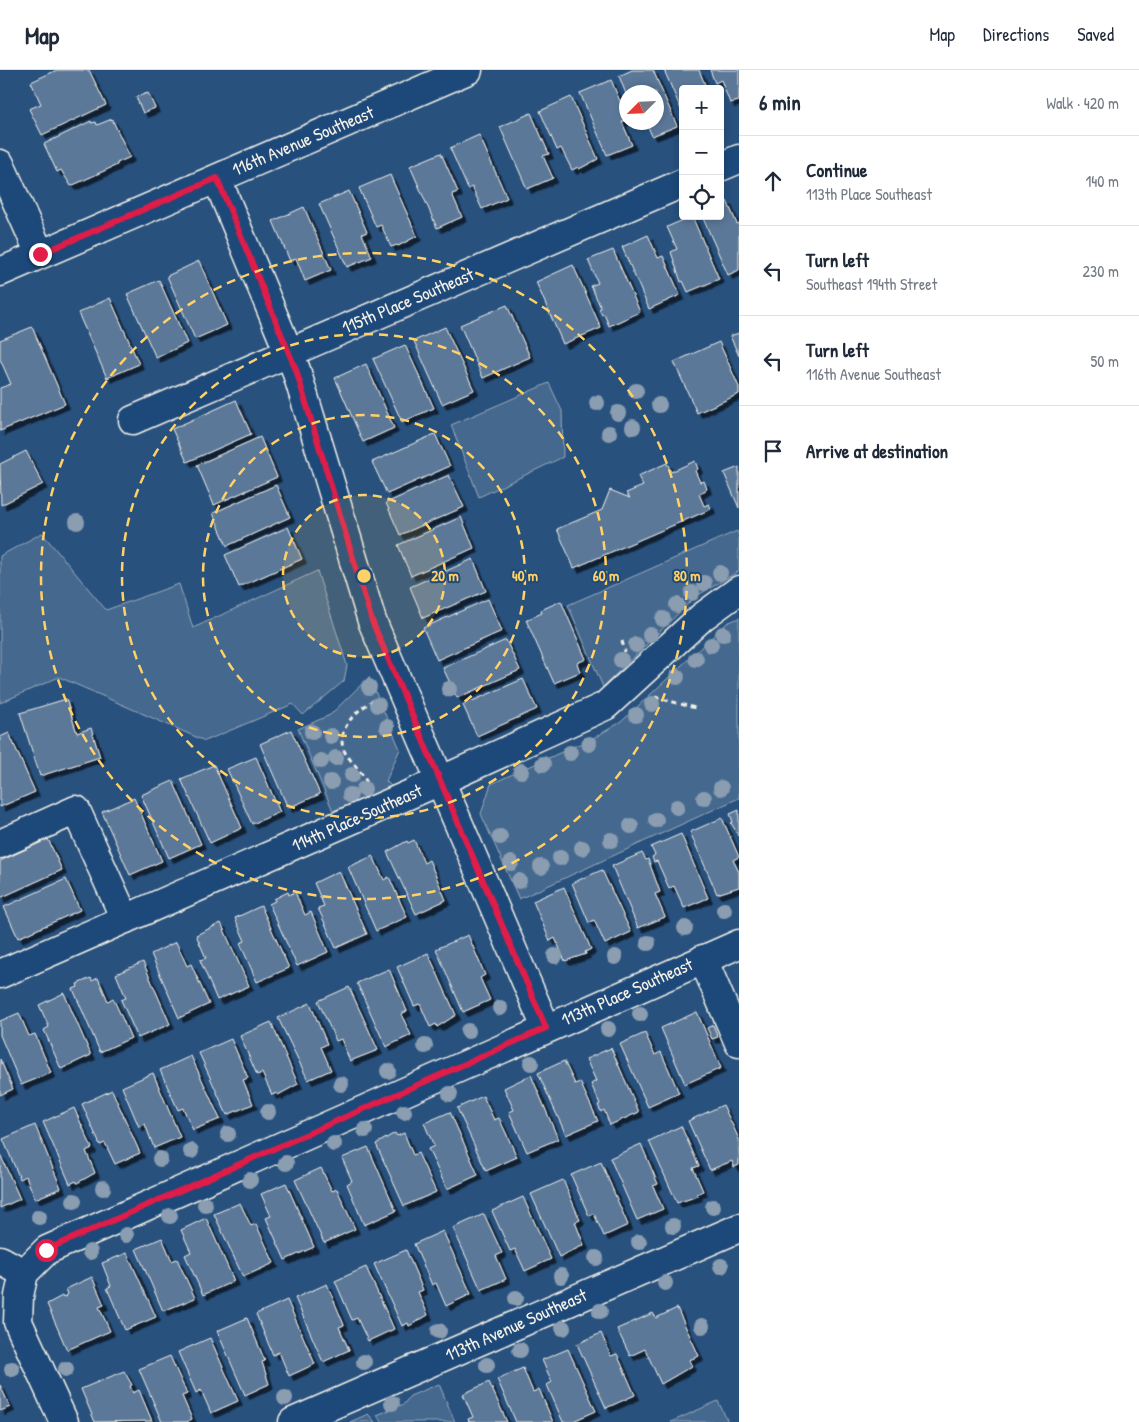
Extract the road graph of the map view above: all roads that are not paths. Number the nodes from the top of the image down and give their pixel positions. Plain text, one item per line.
1 (468, 70) edge
2 (739, 159) edge
3 (0, 164) edge
4 (724, 165) edge
5 (217, 178) junction
6 (679, 185) edge
7 (40, 254) junction
8 (0, 272) edge
9 (289, 352) junction
10 (133, 420) dead end
11 (739, 590) edge
12 (440, 781) junction
13 (0, 844) edge
14 (124, 920) junction
15 (739, 944) edge
16 (703, 959) junction
17 (0, 974) edge
18 (546, 1028) junction
19 (739, 1043) edge
20 (739, 1228) edge
21 (0, 1260) edge
22 (22, 1284) junction
23 (64, 1422) edge
24 (293, 1422) edge

1 - 5 street, 116th Avenue Southeast
2 - 4 street
3 - 7 street
5 - 7 street, 116th Avenue Southeast
5 - 9 street
6 - 9 street, 115th Place Southeast
7 - 8 street, 116th Avenue Southeast
9 - 10 street, 115th Place Southeast
9 - 12 street
11 - 12 street, 114th Place Southeast
12 - 14 street, 114th Place Southeast
12 - 18 street
13 - 14 street
14 - 17 street, 114th Place Southeast
15 - 16 street, 113th Place Southeast
16 - 18 street, 113th Place Southeast
16 - 19 street
18 - 22 street, 113th Place Southeast
20 - 24 street, 113th Avenue Southeast
21 - 22 street
22 - 23 street

